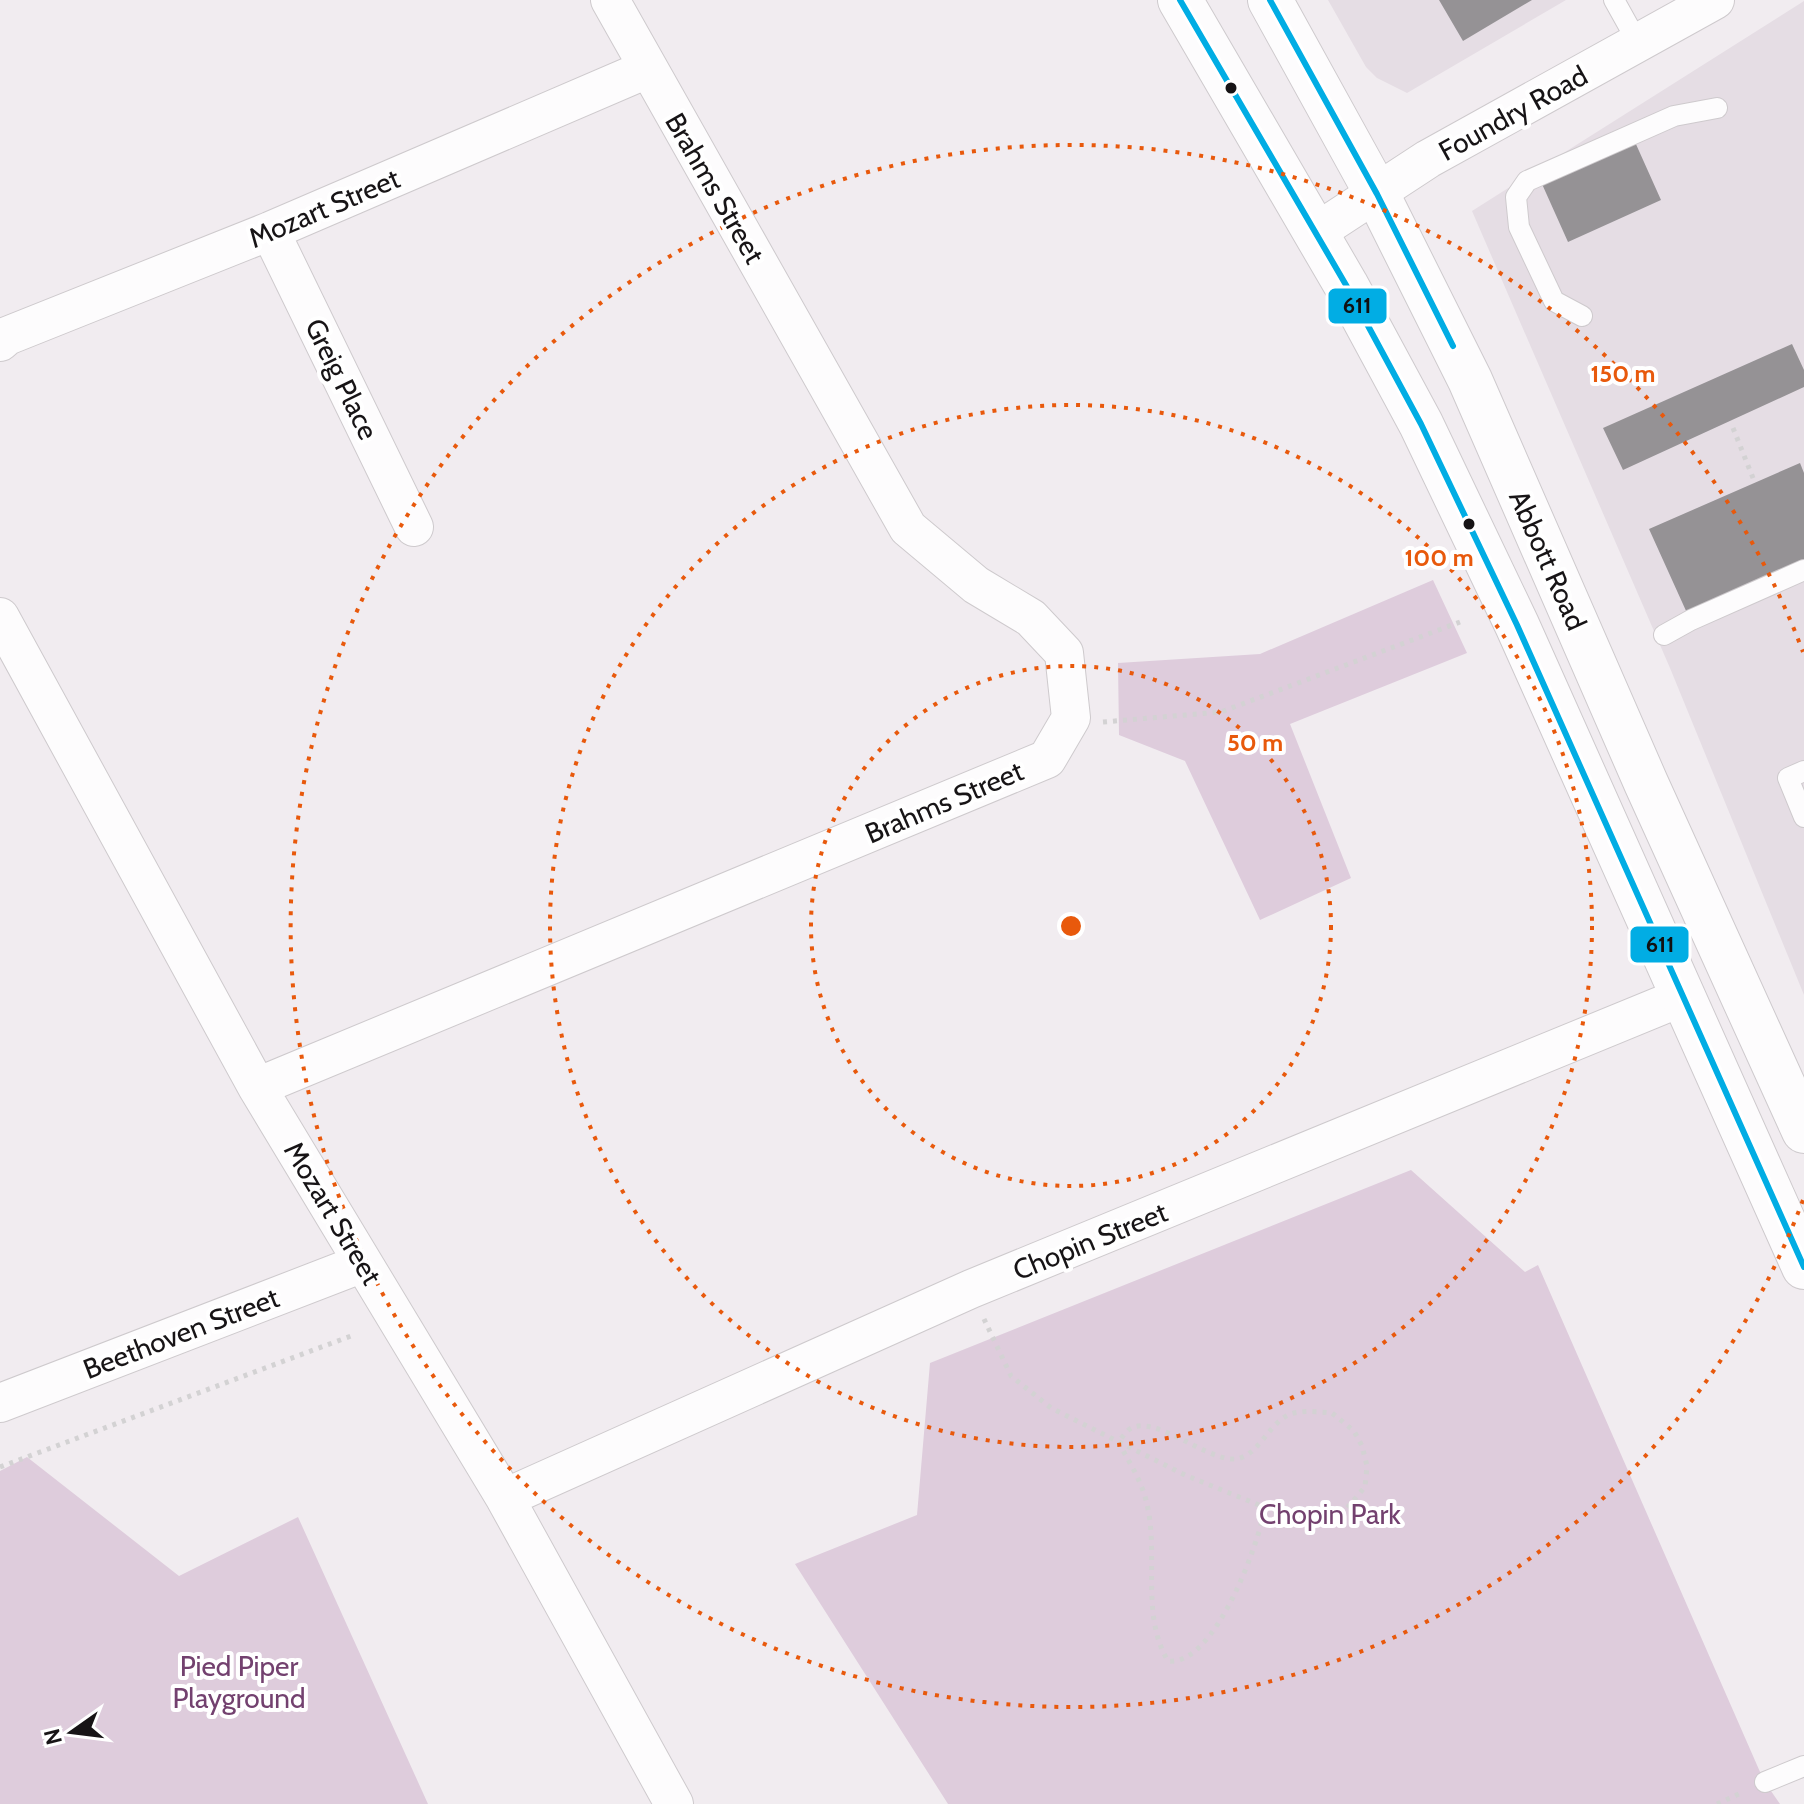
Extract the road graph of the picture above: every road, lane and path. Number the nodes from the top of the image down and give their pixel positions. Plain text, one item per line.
1 (610, 0) edge
2 (1180, 0) edge
3 (1270, 0) edge
4 (1614, 0) edge
5 (1715, 0) edge
6 (1638, 43) junction
7 (647, 69) junction
8 (1717, 108) dead end
9 (1377, 194) junction
10 (270, 231) junction
11 (1315, 233) junction
12 (1582, 316) dead end
13 (0, 342) edge
14 (1733, 428) dead end
15 (1755, 483) dead end
16 (414, 527) dead end
17 (1804, 570) edge
18 (0, 617) edge
19 (1460, 622) dead end
20 (1664, 635) dead end
21 (1071, 718) junction
22 (1804, 771) edge
23 (1804, 817) edge
24 (1682, 997) junction
25 (257, 1087) junction
26 (1804, 1131) edge
27 (363, 1263) junction
28 (1804, 1267) edge
29 (351, 1336) dead end
30 (991, 1338) dead end
31 (0, 1403) edge
32 (1118, 1442) junction
33 (0, 1467) edge
34 (505, 1498) junction
35 (1265, 1507) junction
36 (1804, 1766) edge
37 (1765, 1782) dead end
38 (674, 1804) edge

1 - 7 street, Brahms Street
2 - 11 main road, Abbott Road
3 - 9 main road, Abbott Road
4 - 6 lane
5 - 6 street, Foundry Road
6 - 9 street, Foundry Road
7 - 10 street, Mozart Street
7 - 21 street, Brahms Street
8 - 12 lane
9 - 11 street, Foundry Road
9 - 26 main road, Abbott Road
10 - 13 street, Mozart Street
10 - 16 street, Greig Place
11 - 24 main road, Abbott Road
14 - 15 path
17 - 20 lane
18 - 25 street, Mozart Street
19 - 21 path
21 - 25 street, Brahms Street
22 - 23 lane
24 - 28 main road, Abbott Road
24 - 34 street, Chopin Street
25 - 27 street, Mozart Street
27 - 31 street, Beethoven Street
27 - 34 street, Mozart Street
29 - 33 path
30 - 32 path
32 - 35 path
32 - 35 path
32 - 35 path
34 - 38 street, Mozart Street
36 - 37 lane

